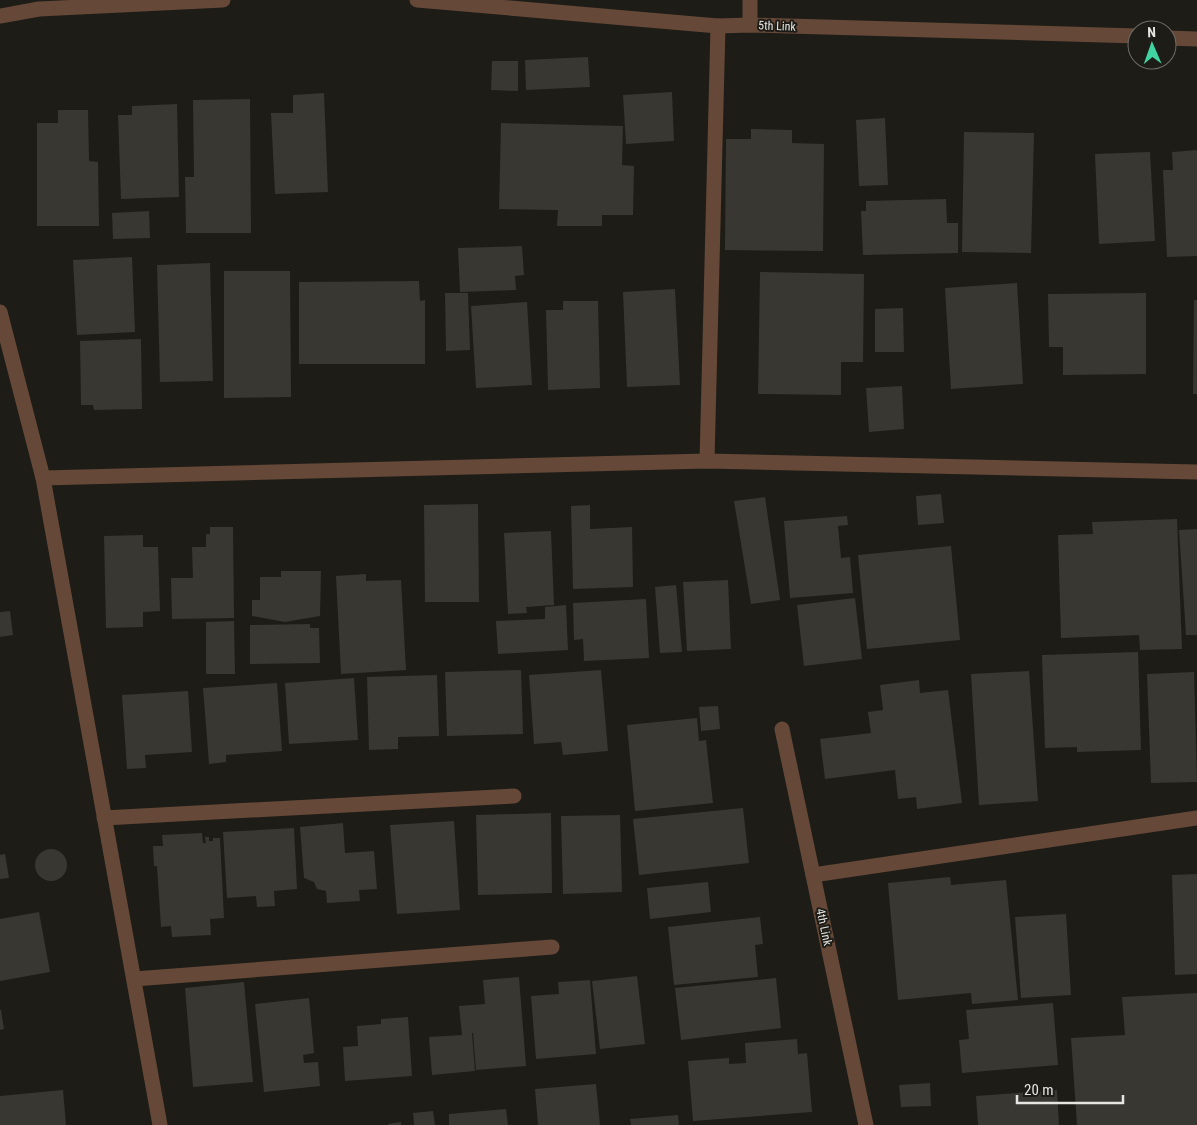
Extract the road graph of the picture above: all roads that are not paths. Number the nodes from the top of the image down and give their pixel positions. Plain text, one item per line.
1 (223, 0) edge
2 (417, 0) edge
3 (750, 0) edge
4 (39, 5) edge
5 (0, 16) edge
6 (750, 25) junction
7 (718, 26) junction
8 (1127, 36) edge
9 (1177, 38) edge
10 (1197, 39) edge
11 (0, 312) edge
12 (707, 461) junction
13 (1197, 472) edge
14 (43, 478) junction
15 (782, 729) dead end
16 (514, 796) dead end
17 (104, 818) junction
18 (1197, 818) edge
19 (813, 875) junction
20 (552, 947) dead end
21 (134, 979) junction
22 (160, 1125) edge
23 (866, 1125) edge

1 - 4 street
2 - 7 street, 5th Link
3 - 6 street
4 - 5 street
6 - 7 street, 5th Link
6 - 8 street, 5th Link
7 - 12 street
9 - 10 street
11 - 14 street
12 - 13 street
12 - 14 street
14 - 17 street
15 - 19 street, 4th Link
16 - 17 street
17 - 21 street
18 - 19 street
19 - 23 street, 4th Link
20 - 21 street
21 - 22 street

